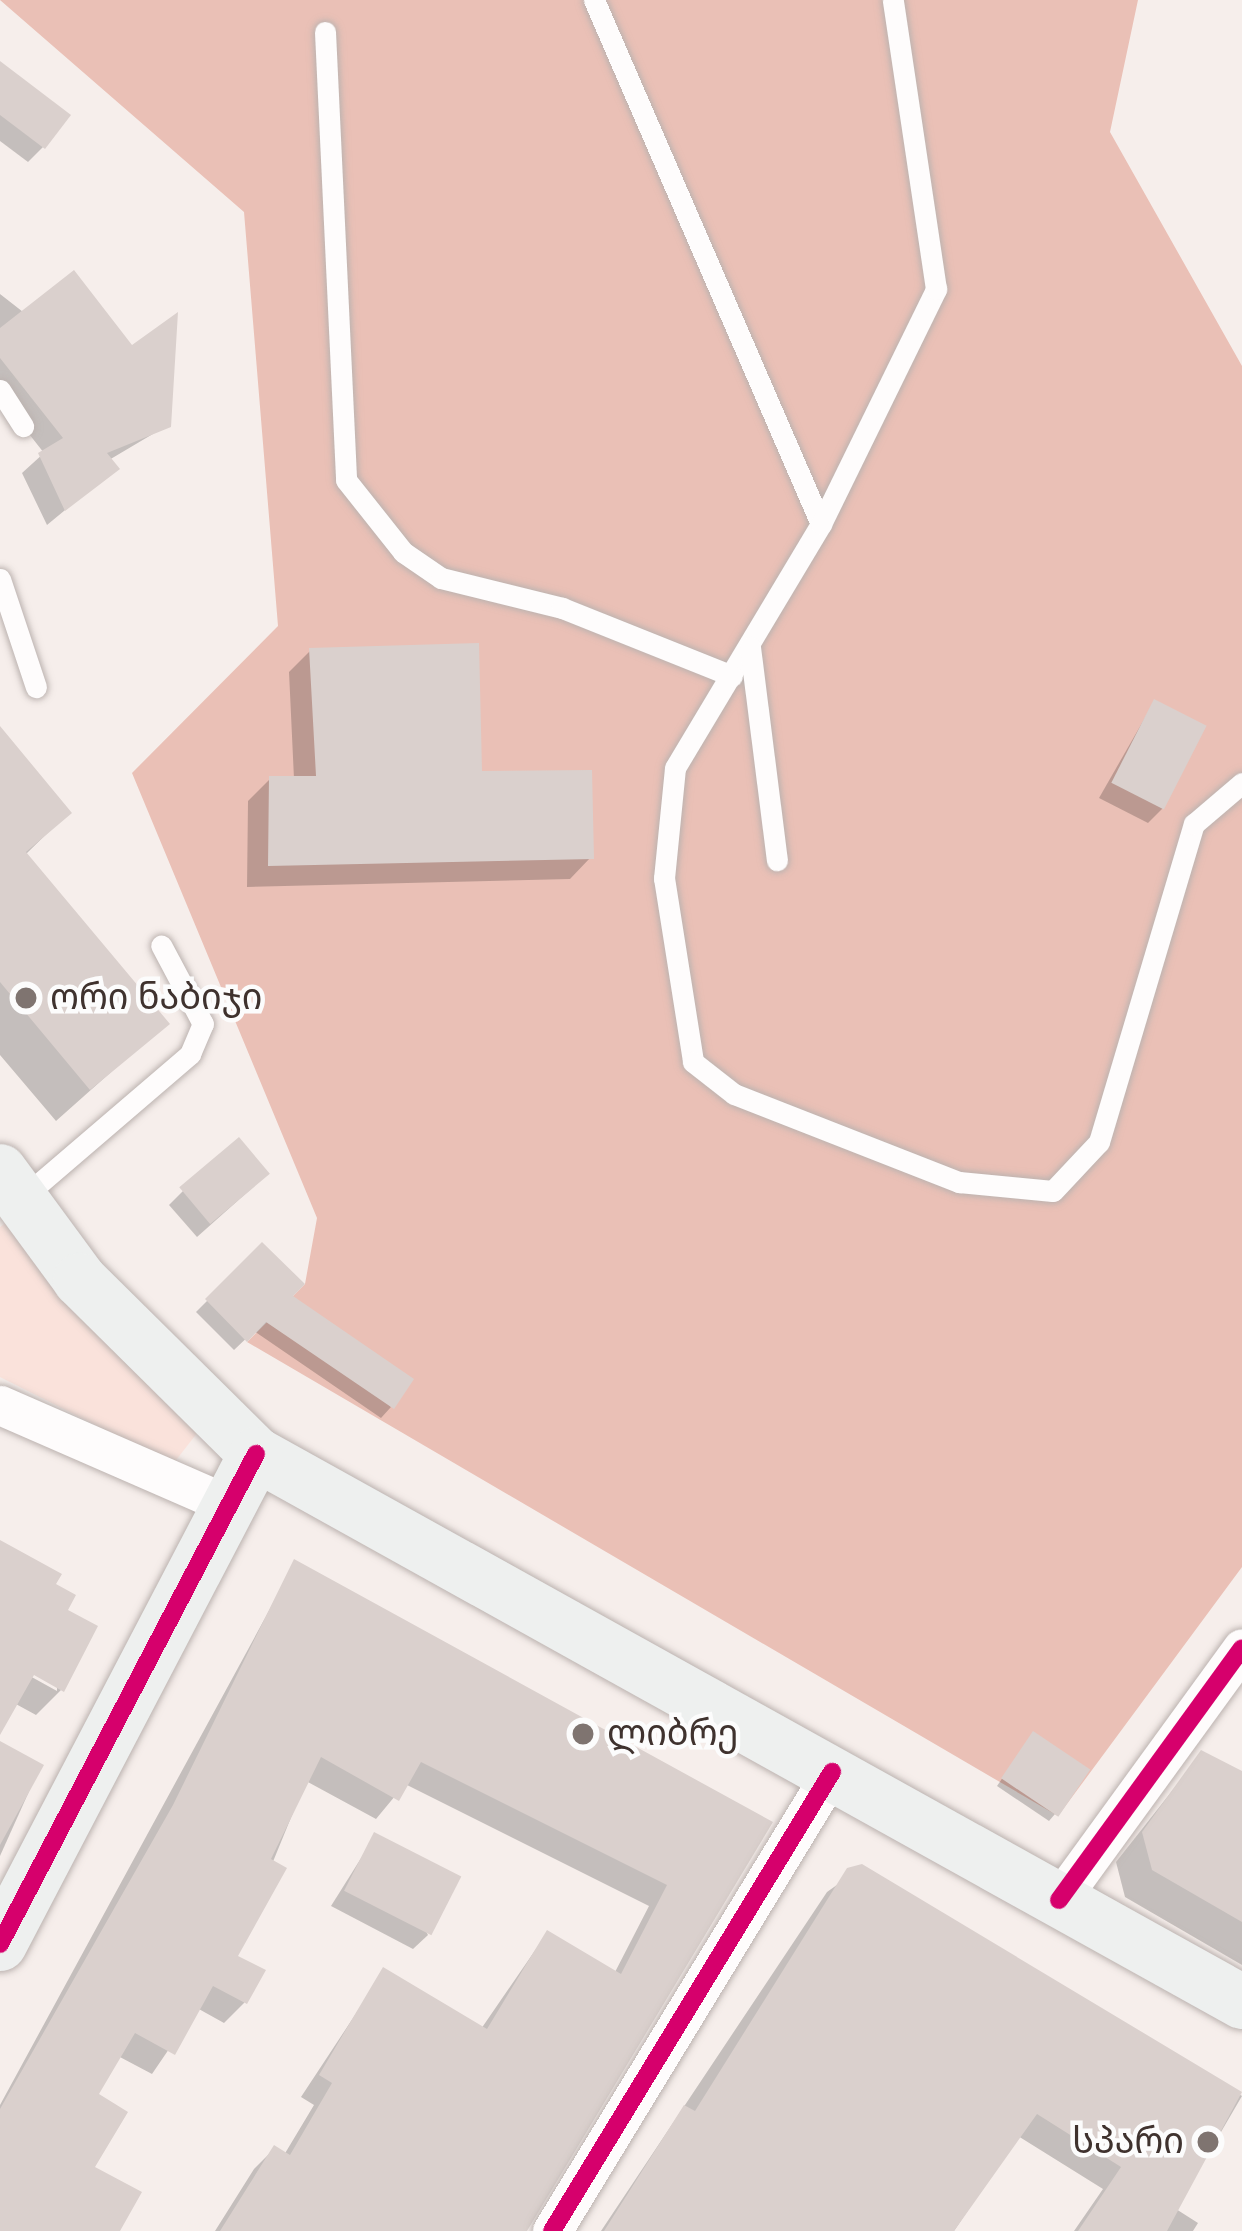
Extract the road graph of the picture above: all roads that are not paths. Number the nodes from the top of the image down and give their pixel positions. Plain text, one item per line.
1 (594, 0) edge
2 (892, 0) edge
3 (325, 32) dead end
4 (0, 390) edge
5 (23, 426) dead end
6 (821, 524) junction
7 (0, 579) edge
8 (750, 646) junction
9 (732, 676) junction
10 (35, 688) dead end
11 (1242, 783) edge
12 (777, 860) dead end
13 (160, 945) dead end
14 (11, 1185) edge
15 (0, 1405) edge
16 (256, 1454) junction
17 (224, 1503) junction
18 (1242, 1648) edge
19 (832, 1772) junction
20 (1059, 1900) junction
21 (0, 1944) edge
22 (1242, 2002) edge
23 (552, 2231) edge

1 - 6 lane
2 - 6 lane
3 - 9 lane
4 - 5 lane
6 - 8 lane
7 - 10 lane
8 - 9 lane
8 - 12 lane
9 - 11 lane
13 - 14 lane
14 - 16 main road
15 - 17 street
16 - 17 main road
16 - 19 main road
17 - 21 main road
18 - 20 street
19 - 20 main road
19 - 23 street
20 - 22 main road

